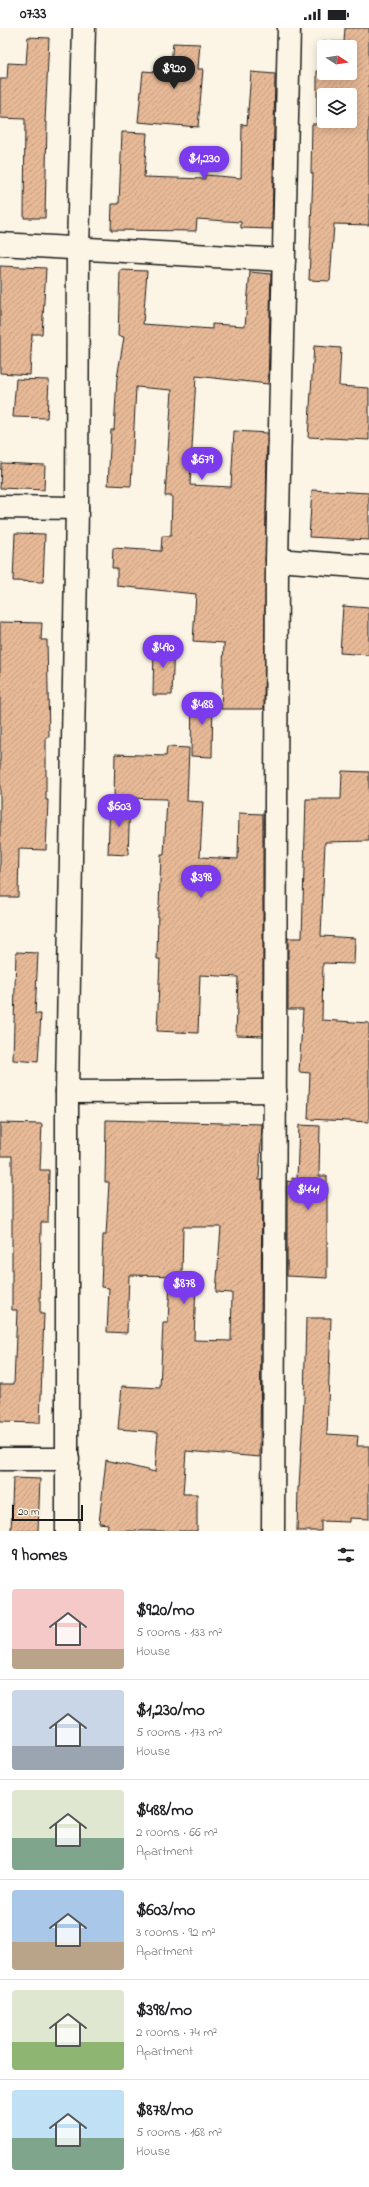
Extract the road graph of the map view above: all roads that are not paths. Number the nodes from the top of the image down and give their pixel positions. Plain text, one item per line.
1 (84, 28) edge
2 (289, 28) edge
3 (0, 244) edge
4 (78, 248) junction
5 (284, 260) junction
6 (0, 507) edge
7 (77, 508) junction
8 (277, 560) junction
9 (369, 567) edge
10 (275, 1091) junction
11 (67, 1092) junction
12 (0, 1459) edge
13 (68, 1459) junction
14 (67, 1531) edge
15 (273, 1531) edge

1 - 4 street
2 - 5 street
3 - 4 street
4 - 5 street
4 - 7 street
5 - 8 street
6 - 7 street
7 - 11 street
8 - 9 street
8 - 10 street
10 - 11 street
10 - 15 street
11 - 13 street
12 - 13 street
13 - 14 street

